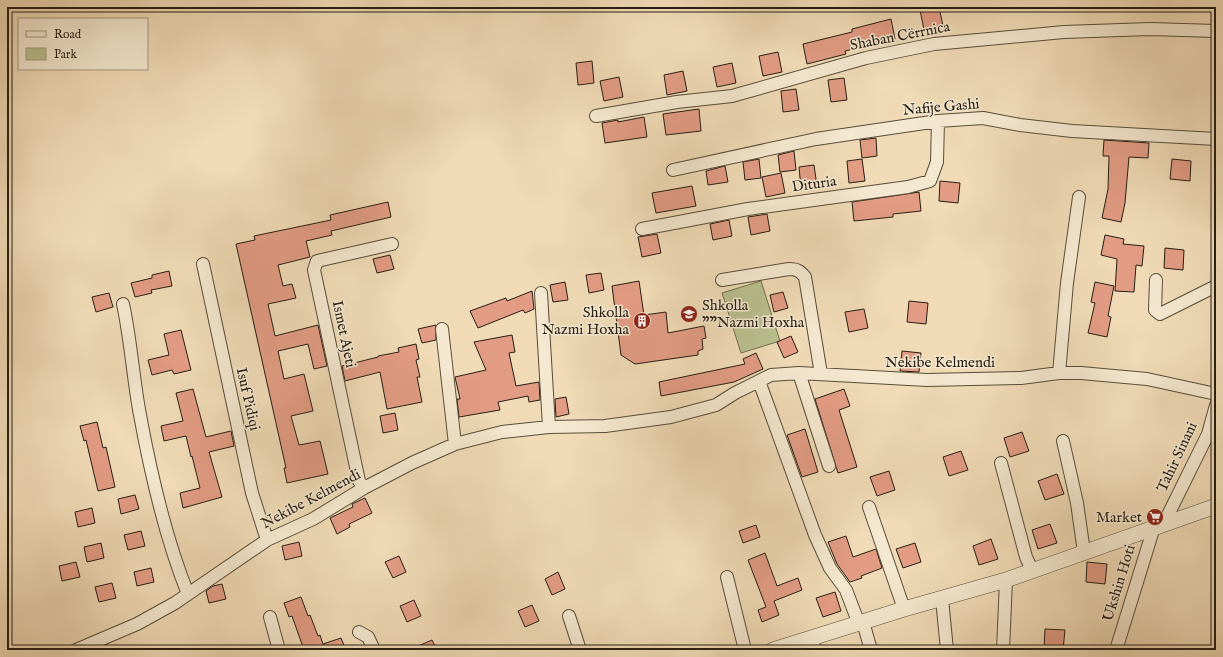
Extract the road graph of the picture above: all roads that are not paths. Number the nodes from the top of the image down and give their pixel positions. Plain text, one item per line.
1 (1216, 31) edge
2 (596, 116) dead end
3 (938, 121) junction
4 (1216, 139) edge
5 (673, 170) dead end
6 (1079, 197) dead end
7 (642, 229) dead end
8 (392, 244) dead end
9 (203, 264) dead end
10 (722, 280) dead end
11 (1156, 280) dead end
12 (1216, 286) edge
13 (541, 293) dead end
14 (123, 304) dead end
15 (442, 329) dead end
16 (799, 373) junction
17 (1059, 373) junction
18 (821, 374) junction
19 (759, 381) junction
20 (1216, 394) edge
21 (1216, 405) edge
22 (549, 427) junction
23 (1063, 441) dead end
24 (455, 444) junction
25 (1001, 462) dead end
26 (829, 466) dead end
27 (364, 488) junction
28 (1216, 506) edge
29 (869, 507) dead end
30 (1161, 524) junction
31 (267, 540) junction
32 (1084, 552) junction
33 (1032, 570) junction
34 (727, 577) dead end
35 (1006, 580) junction
36 (188, 594) junction
37 (942, 600) junction
38 (904, 609) junction
39 (569, 616) dead end
40 (270, 618) dead end
41 (861, 623) junction
42 (359, 632) dead end
43 (813, 644) edge
44 (76, 650) edge
45 (279, 650) edge
46 (374, 650) edge
47 (580, 650) edge
48 (745, 650) edge
49 (773, 650) edge
50 (871, 650) edge
51 (947, 650) edge
52 (1003, 650) edge
53 (1116, 650) edge

1 - 2 street, Shaban Cërrnica
3 - 4 street, Nafije Gashi
3 - 5 street, Nafije Gashi
3 - 7 street, Dituria
6 - 17 street
8 - 27 street, Ismet Ajeti
9 - 31 street, Isuf Pidiqi
10 - 18 street
11 - 12 street
13 - 22 street
14 - 36 street
15 - 24 street
16 - 18 street, Nekibe Kelmendi
16 - 19 street, Nekibe Kelmendi
16 - 26 street
17 - 18 street, Nekibe Kelmendi
17 - 20 street, Nekibe Kelmendi
19 - 22 street, Nekibe Kelmendi
19 - 41 street
21 - 30 street, Tahir Sinani
22 - 24 street, Nekibe Kelmendi
23 - 32 street
24 - 27 street, Nekibe Kelmendi
25 - 33 street
27 - 31 street, Nekibe Kelmendi
28 - 30 street
29 - 38 street
30 - 32 street
30 - 53 street, Ukshin Hoti
31 - 36 street, Nekibe Kelmendi
32 - 33 street
33 - 35 street
34 - 48 street
35 - 37 street
35 - 52 street
36 - 44 street, Nekibe Kelmendi
37 - 38 street
37 - 51 street
38 - 41 street
39 - 47 street
40 - 45 street
41 - 43 street
41 - 50 street
42 - 46 street
43 - 49 street

